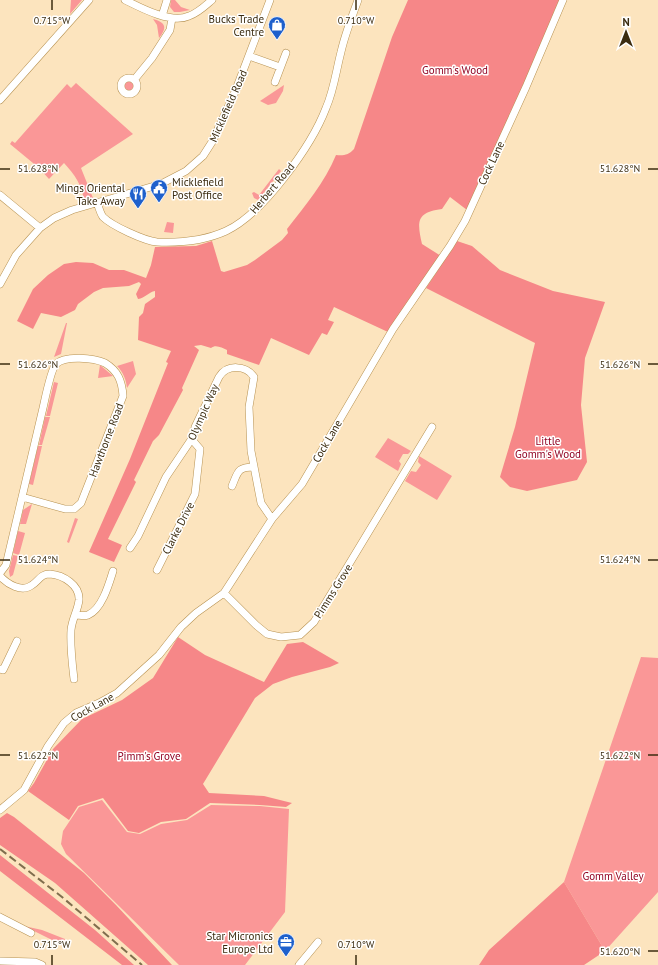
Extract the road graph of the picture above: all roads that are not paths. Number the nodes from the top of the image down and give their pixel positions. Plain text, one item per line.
1 (89, 0) edge
2 (125, 0) edge
3 (167, 0) edge
4 (212, 0) edge
5 (270, 0) edge
6 (358, 0) edge
7 (563, 0) edge
8 (162, 16) junction
9 (172, 18) junction
10 (286, 53) dead end
11 (249, 56) junction
12 (280, 67) junction
13 (134, 80) dead end
14 (275, 82) dead end
15 (0, 100) edge
16 (0, 195) edge
17 (97, 203) junction
18 (40, 228) junction
19 (0, 284) edge
20 (432, 427) dead end
21 (191, 441) junction
22 (254, 467) junction
23 (232, 486) dead end
24 (22, 497) junction
25 (272, 519) junction
26 (130, 548) dead end
27 (157, 570) dead end
28 (113, 571) dead end
29 (0, 574) edge
30 (224, 593) junction
31 (75, 615) junction
32 (17, 641) dead end
33 (0, 669) edge
34 (74, 679) dead end
35 (0, 810) edge
36 (0, 917) edge
37 (31, 933) dead end
38 (318, 942) dead end
39 (0, 961) edge
40 (42, 965) edge
41 (299, 965) edge

1 - 15 street
2 - 8 street
3 - 8 street
4 - 9 street
5 - 11 street, Micklefield Road
6 - 17 street, Herbert Road
7 - 25 street, Cock Lane
8 - 9 street
9 - 13 street
10 - 12 street
11 - 12 street
11 - 17 street, Micklefield Road
12 - 14 street
16 - 18 street
17 - 18 street, Micklefield Road
18 - 19 street, Micklefield Road
20 - 30 street, Pimms Grove
21 - 22 street, Olympic Way
21 - 26 street, Olympic Way
21 - 27 street, Clarke Drive
22 - 23 street
22 - 25 street, Olympic Way
24 - 24 street, Hawthorne Road
24 - 29 street, Hawthorne Road
25 - 30 street, Cock Lane
28 - 31 street
29 - 31 street
30 - 35 street, Cock Lane
31 - 34 street
32 - 33 street
36 - 37 street
38 - 41 street
39 - 40 street

